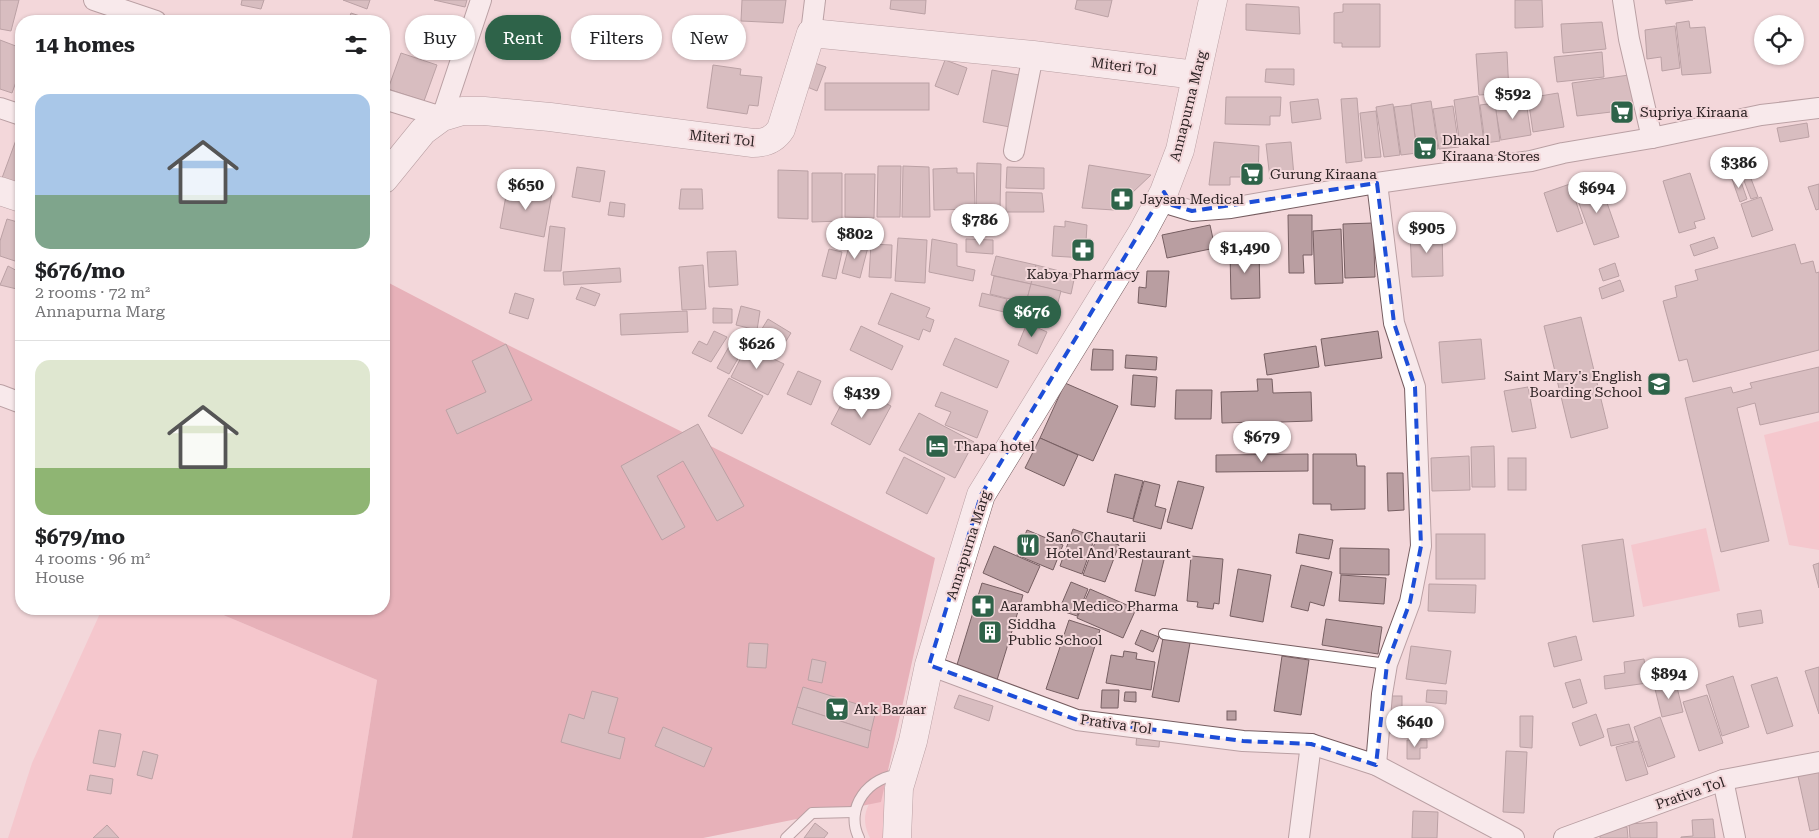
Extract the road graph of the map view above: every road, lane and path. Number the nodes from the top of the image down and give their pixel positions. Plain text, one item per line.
1 (94, 0) edge
2 (481, 0) edge
3 (815, 0) edge
4 (1213, 0) edge
5 (1623, 0) edge
6 (138, 15) edge
7 (811, 33) junction
8 (1033, 55) junction
9 (1196, 74) junction
10 (390, 101) edge
11 (0, 108) edge
12 (1819, 108) edge
13 (15, 114) edge
14 (442, 117) junction
15 (1652, 138) junction
16 (1014, 151) dead end
17 (390, 172) edge
18 (1377, 183) junction
19 (0, 191) edge
20 (1164, 192) junction
21 (15, 196) edge
22 (0, 395) edge
23 (15, 401) edge
24 (1164, 634) dead end
25 (1387, 664) junction
26 (929, 665) junction
27 (1311, 744) junction
28 (1819, 762) edge
29 (1376, 765) junction
30 (902, 775) junction
31 (1723, 780) junction
32 (855, 812) junction
33 (786, 838) edge
34 (859, 838) edge
35 (897, 838) edge
36 (1299, 838) edge
37 (1514, 838) edge
38 (1564, 838) edge
39 (1735, 838) edge

1 - 6 street
2 - 14 street
3 - 7 street
4 - 9 main road, Annapurna Marg
5 - 15 street
7 - 8 main road, Miteri Tol
7 - 14 main road, Miteri Tol
8 - 9 main road, Miteri Tol
8 - 16 street
9 - 20 main road, Annapurna Marg
10 - 14 street
11 - 13 street
12 - 15 street
14 - 17 main road
15 - 18 street
18 - 20 street
18 - 25 street
19 - 21 main road
20 - 26 main road, Annapurna Marg
22 - 23 street
24 - 25 lane
25 - 29 street
26 - 27 street, Prativa Tol
26 - 30 main road, Annapurna Marg
27 - 29 street, Prativa Tol
27 - 36 street
28 - 31 street, Prativa Tol
29 - 37 street, Prativa Tol
30 - 32 lane
30 - 35 main road, Annapurna Marg
31 - 38 street, Prativa Tol
31 - 39 street
32 - 33 lane
32 - 34 lane

